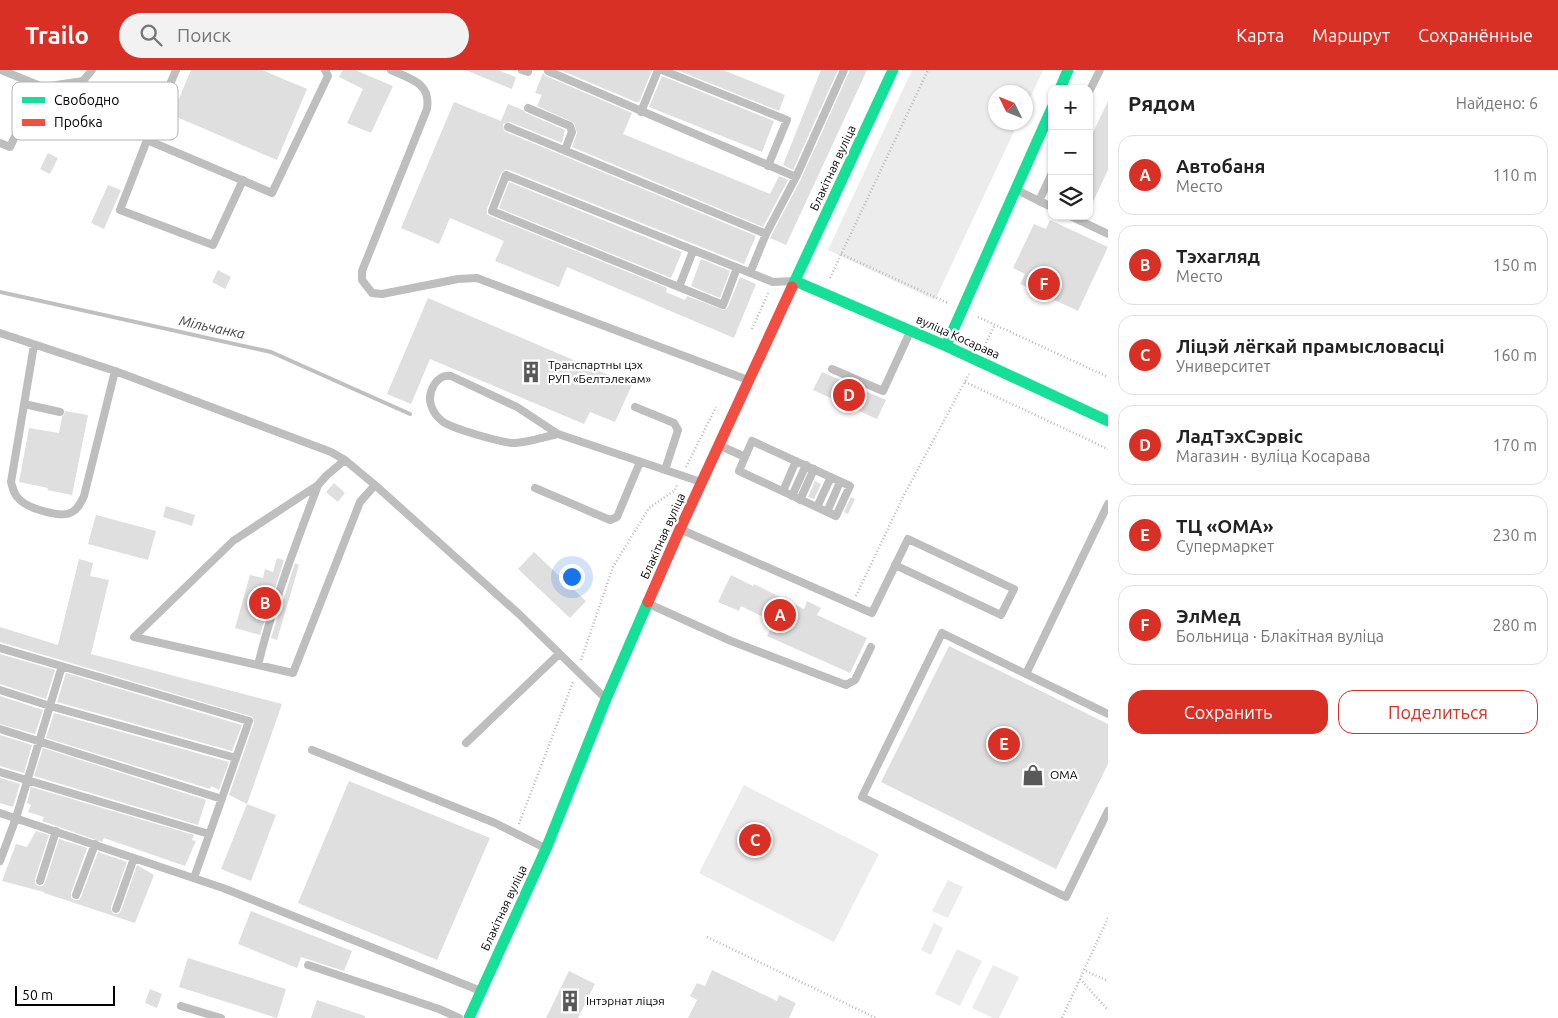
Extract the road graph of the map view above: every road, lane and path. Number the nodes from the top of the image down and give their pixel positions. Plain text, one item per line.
1 (1, 70) edge
2 (92, 70) edge
3 (176, 70) edge
4 (325, 70) edge
5 (392, 70) edge
6 (522, 70) edge
7 (528, 70) edge
8 (549, 70) edge
9 (658, 70) edge
10 (662, 70) edge
11 (844, 70) edge
12 (893, 70) edge
13 (928, 70) edge
14 (1068, 70) edge
15 (1100, 70) edge
16 (31, 82) edge
17 (76, 82) edge
18 (171, 82) edge
19 (1062, 85) edge
20 (1092, 85) edge
21 (528, 108) dead end
22 (641, 112) junction
23 (1048, 117) edge
24 (508, 127) dead end
25 (13, 140) edge
26 (147, 140) joint
27 (0, 143) edge
28 (565, 150) junction
29 (768, 166) junction
30 (1051, 175) edge
31 (796, 177) junction
32 (243, 180) junction
33 (1016, 189) junction
34 (1039, 201) junction
35 (1048, 205) edge
36 (1078, 220) edge
37 (766, 234) junction
38 (1108, 234) edge
39 (693, 251) junction
40 (736, 268) junction
41 (750, 273) junction
42 (795, 281) junction
43 (773, 282) junction
44 (679, 288) junction
45 (823, 293) junction
46 (995, 325) dead end
47 (911, 330) junction
48 (0, 334) edge
49 (749, 337) dead end
50 (34, 344) junction
51 (946, 346) junction
52 (982, 349) dead end
53 (832, 368) dead end
54 (115, 370) junction
55 (971, 370) dead end
56 (749, 380) junction
57 (965, 382) junction
58 (720, 399) dead end
59 (24, 404) junction
60 (635, 407) dead end
61 (60, 412) dead end
62 (1108, 421) edge
63 (558, 434) junction
64 (719, 445) junction
65 (1108, 449) edge
66 (745, 457) junction
67 (345, 460) junction
68 (796, 461) junction
69 (640, 462) junction
70 (806, 466) junction
71 (665, 470) junction
72 (814, 470) junction
73 (682, 476) junction
74 (831, 477) junction
75 (702, 482) junction
76 (318, 485) junction
77 (375, 485) junction
78 (535, 488) dead end
79 (783, 491) junction
80 (792, 496) junction
81 (800, 500) junction
82 (1108, 504) edge
83 (817, 507) junction
84 (680, 529) junction
85 (895, 565) junction
86 (648, 604) junction
87 (852, 605) junction
88 (871, 647) dead end
89 (0, 648) edge
90 (559, 654) junction
91 (258, 665) junction
92 (62, 666) junction
93 (577, 672) junction
94 (1026, 674) junction
95 (0, 690) edge
96 (606, 699) junction
97 (50, 706) junction
98 (1108, 714) edge
99 (0, 729) edge
100 (39, 741) junction
101 (466, 743) dead end
102 (312, 750) dead end
103 (236, 758) junction
104 (0, 772) edge
105 (27, 780) junction
106 (222, 799) junction
107 (1108, 811) edge
108 (0, 812) edge
109 (16, 818) junction
110 (56, 831) junction
111 (209, 834) junction
112 (514, 834) junction
113 (95, 844) junction
114 (546, 849) junction
115 (1, 858) edge
116 (134, 858) junction
117 (194, 878) junction
118 (40, 881) dead end
119 (76, 895) dead end
120 (116, 909) dead end
121 (1108, 918) edge
122 (707, 937) dead end
123 (308, 965) dead end
124 (1084, 970) junction
125 (1080, 979) junction
126 (1108, 981) edge
127 (480, 991) junction
128 (181, 1006) dead end
129 (1108, 1010) edge
130 (221, 1018) edge
131 (459, 1018) edge
132 (469, 1018) edge
133 (876, 1018) edge
134 (1062, 1018) edge

1 - 16 lane
2 - 17 lane
3 - 18 lane
4 - 32 lane
5 - 56 lane
6 - 7 lane
8 - 22 lane
9 - 22 lane
10 - 29 lane
11 - 31 lane
12 - 42 street, Блакітная вуліца
13 - 45 path
14 - 19 street
15 - 20 lane
21 - 28 lane
22 - 29 lane
23 - 33 street
24 - 28 lane
25 - 27 lane
26 - 32 lane
26 - 32 lane
28 - 37 lane
29 - 31 lane
30 - 34 lane
31 - 37 lane
33 - 34 lane
33 - 51 street
34 - 35 lane
36 - 38 lane
37 - 41 lane
39 - 40 lane
39 - 44 lane
39 - 44 lane
40 - 41 lane
40 - 44 lane
41 - 43 lane
42 - 43 lane
42 - 45 street, вуліца Косарава
42 - 56 street, Блакітная вуліца
43 - 49 path
45 - 47 street, вуліца Косарава
46 - 52 path
47 - 51 street, вуліца Косарава
47 - 53 lane
48 - 50 lane
50 - 54 lane
50 - 59 lane
51 - 62 street, вуліца Косарава
54 - 59 lane
54 - 67 lane
55 - 57 path
56 - 64 street, Блакітная вуліца
57 - 65 path
57 - 87 path
58 - 73 path
59 - 61 lane
60 - 71 lane
63 - 63 lane
63 - 69 lane
64 - 66 lane
64 - 75 street, Блакітная вуліца
66 - 68 lane
66 - 79 lane
67 - 76 lane
67 - 77 lane
68 - 70 lane
68 - 79 lane
69 - 71 lane
69 - 78 lane
70 - 72 lane
70 - 80 lane
71 - 73 lane
72 - 74 lane
72 - 81 lane
73 - 75 lane
73 - 93 path
74 - 83 lane
74 - 83 lane
75 - 84 street, Блакітная вуліца
76 - 91 lane
76 - 91 lane
77 - 90 lane
77 - 91 lane
79 - 80 lane
80 - 81 lane
81 - 83 lane
82 - 94 lane
84 - 86 street, Блакітная вуліца
84 - 87 lane
85 - 85 lane
85 - 87 lane
86 - 88 lane
86 - 96 street, Блакітная вуліца
89 - 92 lane
90 - 93 lane
90 - 101 lane
92 - 97 lane
92 - 103 lane
93 - 96 lane
93 - 112 path
94 - 98 lane
94 - 107 lane
95 - 97 lane
96 - 114 street, Блакітная вуліца
97 - 100 lane
97 - 103 lane
99 - 100 lane
100 - 105 lane
100 - 106 lane
102 - 112 lane
103 - 106 lane
104 - 105 lane
105 - 109 lane
105 - 111 lane
106 - 111 lane
108 - 109 lane
109 - 110 lane
109 - 115 lane
110 - 113 lane
110 - 118 lane
111 - 117 lane
112 - 114 lane
113 - 116 lane
113 - 119 lane
114 - 127 street, Блакітная вуліца
116 - 117 lane
116 - 120 lane
117 - 127 lane
121 - 124 path
122 - 133 path
123 - 131 lane
124 - 125 path
124 - 126 path
125 - 129 path
125 - 134 path
127 - 132 street, Блакітная вуліца
128 - 130 lane

